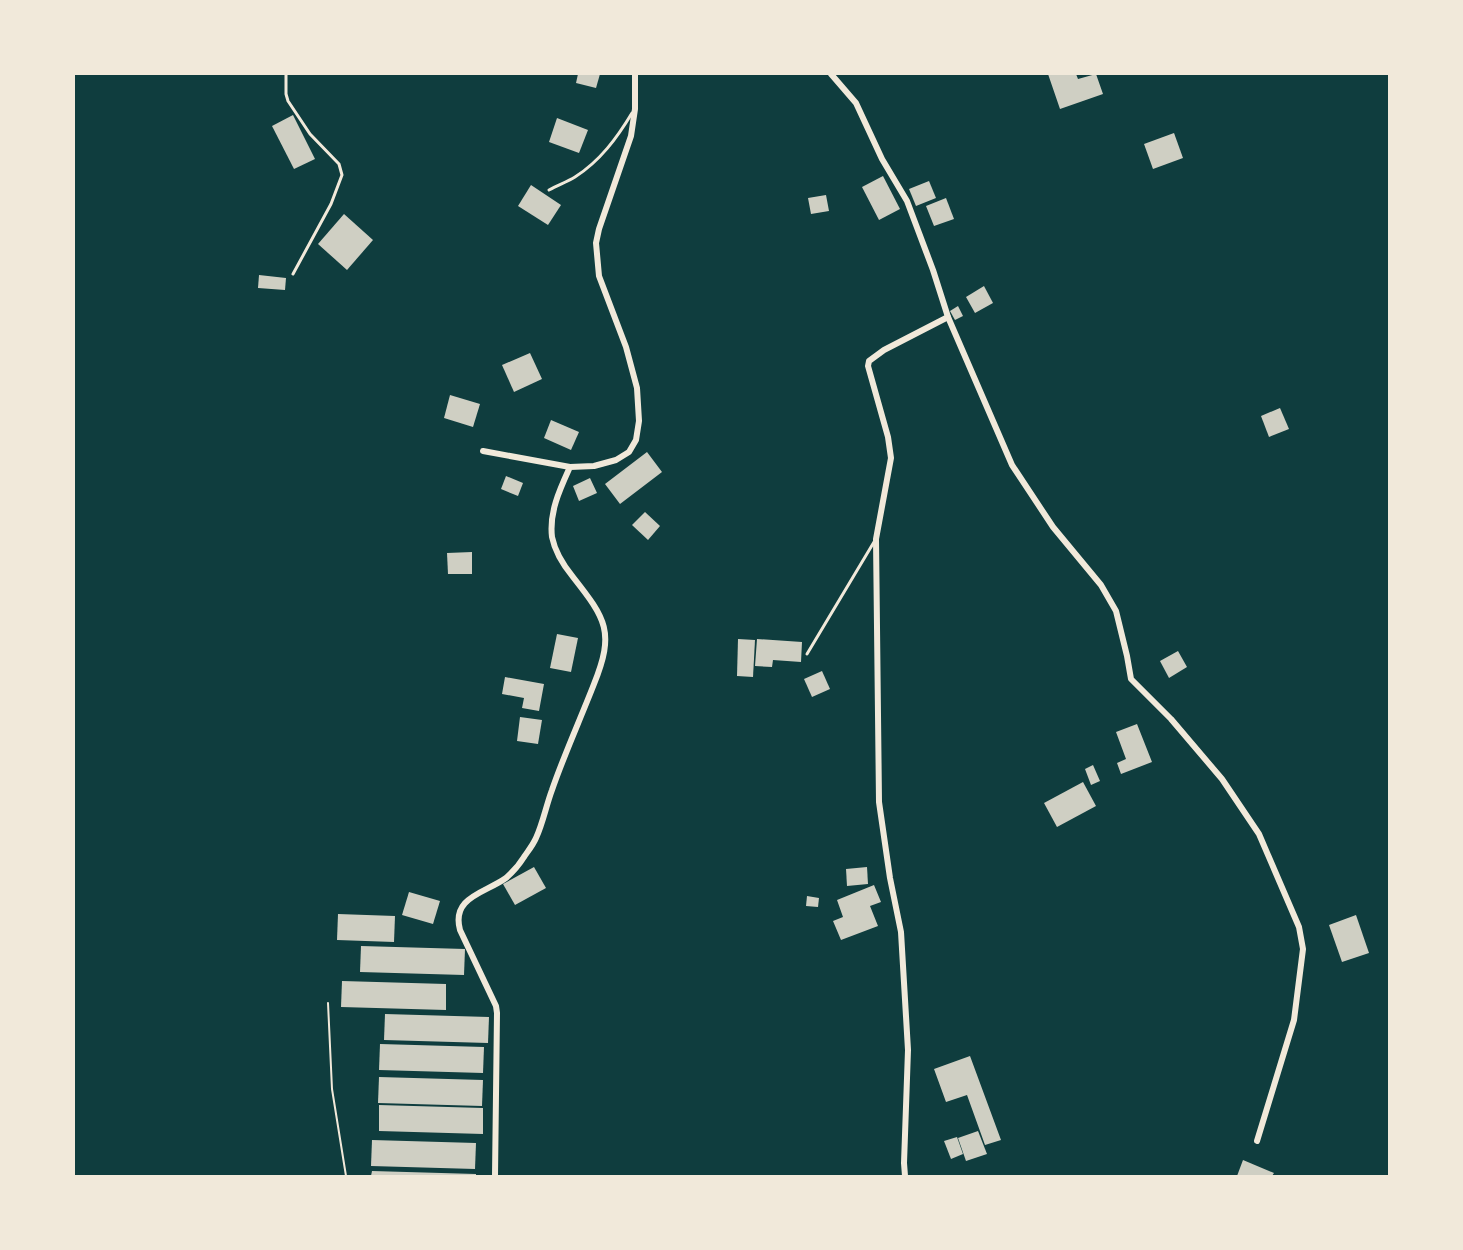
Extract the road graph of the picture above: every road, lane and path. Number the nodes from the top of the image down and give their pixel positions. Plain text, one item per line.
1 (286, 74) edge
2 (635, 74) edge
3 (831, 74) edge
4 (635, 109) junction
5 (549, 190) dead end
6 (293, 273) dead end
7 (948, 317) junction
8 (483, 451) dead end
9 (570, 467) junction
10 (876, 539) junction
11 (807, 654) dead end
12 (328, 1003) dead end
13 (1257, 1141) dead end
14 (346, 1176) edge
15 (495, 1176) edge
16 (905, 1176) edge

1 - 6 lane
2 - 4 street
3 - 7 street
4 - 5 lane
4 - 9 street
7 - 10 street
7 - 13 street
8 - 9 street
9 - 15 street
10 - 11 lane
10 - 16 street
12 - 14 path

